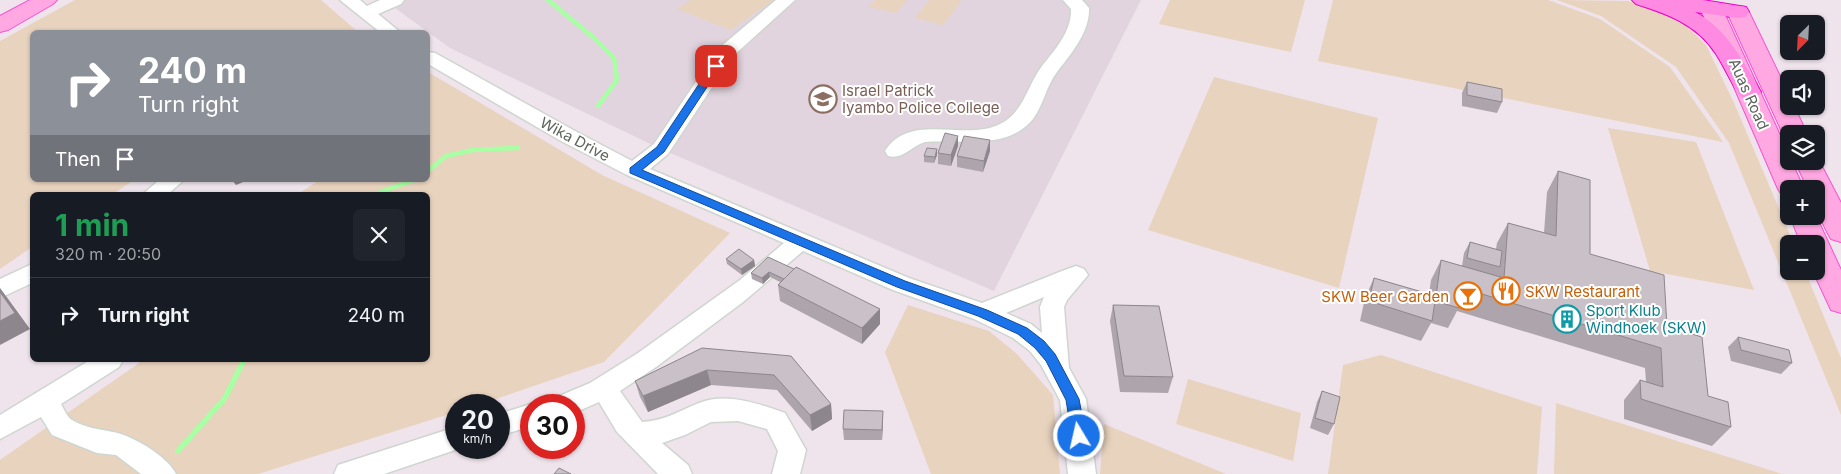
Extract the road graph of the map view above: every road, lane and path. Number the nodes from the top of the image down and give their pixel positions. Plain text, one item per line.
1 (22, 0) edge
2 (46, 0) edge
3 (350, 0) edge
4 (395, 0) edge
5 (786, 0) edge
6 (1072, 0) edge
7 (1643, 0) edge
8 (1663, 0) edge
9 (1725, 4) edge
10 (0, 11) edge
11 (365, 14) junction
12 (0, 25) edge
13 (388, 30) edge
14 (430, 58) edge
15 (1749, 92) junction
16 (1790, 125) edge
17 (895, 151) dead end
18 (634, 170) junction
19 (1812, 170) edge
20 (1787, 180) edge
21 (170, 182) edge
22 (157, 192) edge
23 (1841, 232) edge
24 (800, 241) junction
25 (1825, 266) edge
26 (30, 273) edge
27 (0, 289) edge
28 (1841, 302) edge
29 (983, 313) junction
30 (107, 362) edge
31 (1058, 372) junction
32 (605, 388) junction
33 (585, 397) edge
34 (45, 401) junction
35 (0, 428) edge
36 (636, 434) junction
37 (445, 442) edge
38 (162, 474) edge
39 (348, 474) edge
40 (678, 474) edge
41 (786, 474) edge
42 (1082, 474) edge

1 - 10 main road
2 - 12 main road
3 - 11 street
4 - 11 street
5 - 18 street
6 - 17 street
7 - 15 highway
8 - 9 highway
9 - 15 main road, Auas Road
9 - 16 main road, Auas Road
11 - 13 street
14 - 18 street, Wika Drive
15 - 20 main road, Auas Road
18 - 24 street, Wika Drive
19 - 23 main road
21 - 22 street
24 - 29 street, Wika Drive
24 - 32 street
25 - 28 main road
26 - 27 street
29 - 31 street, Wika Drive
29 - 31 street
30 - 34 street
31 - 42 street, Wika Drive
32 - 33 street
32 - 36 street
34 - 35 street
34 - 38 street
36 - 40 street
36 - 41 street
37 - 39 street

